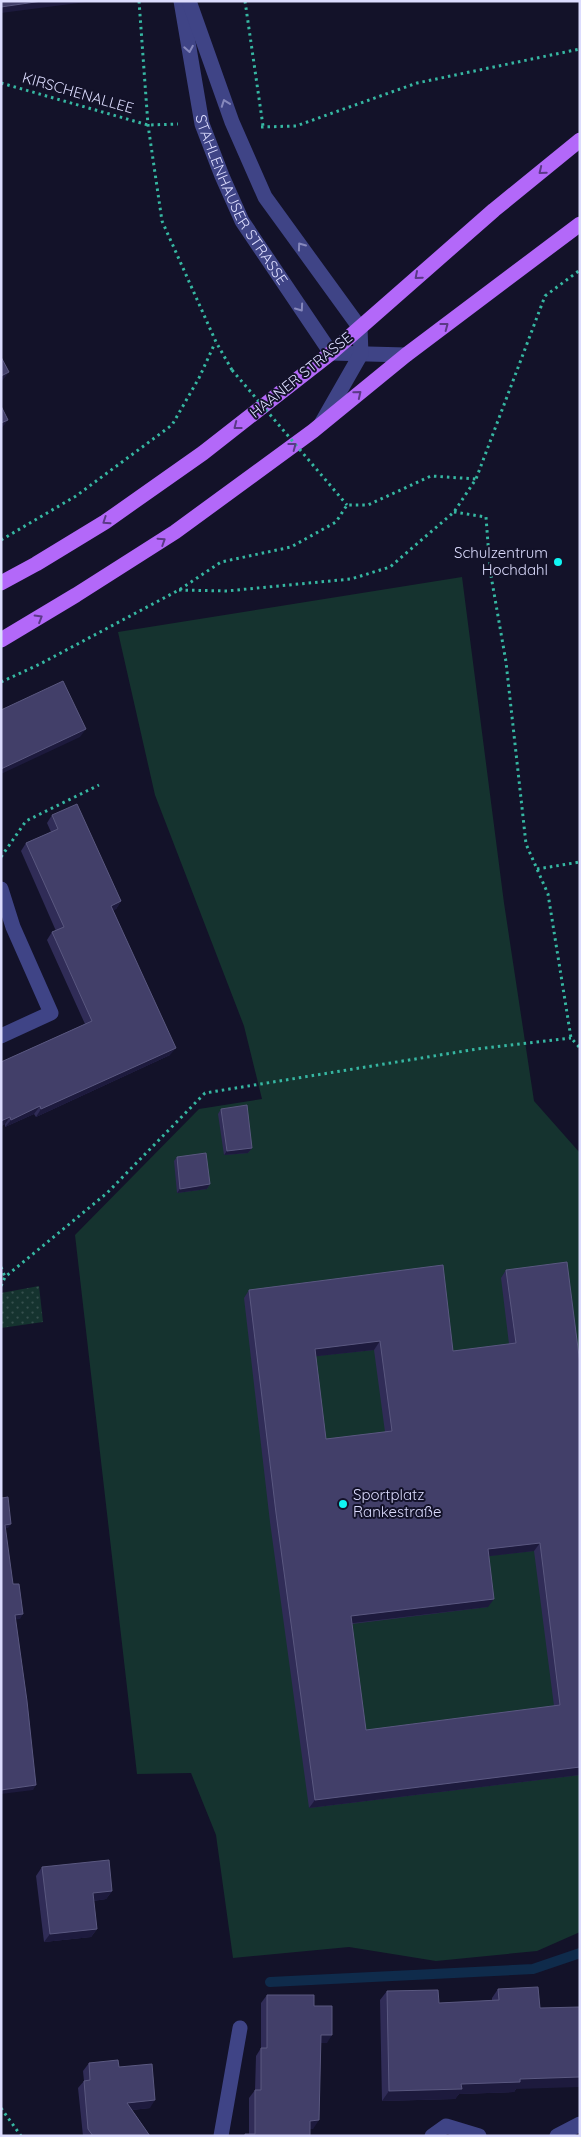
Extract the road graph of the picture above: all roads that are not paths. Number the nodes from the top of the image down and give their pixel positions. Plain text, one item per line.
1 (181, 1) edge
2 (189, 1) edge
3 (580, 140) edge
4 (580, 224) edge
5 (360, 328) junction
6 (332, 353) junction
7 (361, 354) junction
8 (406, 355) junction
9 (320, 425) junction
10 (1, 583) edge
11 (1, 640) edge
12 (1, 888) edge
13 (1, 1036) edge
14 (240, 2028) dead end
15 (580, 2124) edge
16 (222, 2136) edge
17 (432, 2136) edge
18 (479, 2136) edge
19 (557, 2136) edge

1 -> 6 street, STAHLENHAUSER STRASSE
5 -> 2 street, STAHLENHAUSER STRASSE
3 -> 5 main road, HAANER STRASSE
8 -> 4 main road
5 - 6 main road, HAANER STRASSE
5 - 7 street
6 - 7 street
6 -> 10 main road, HAANER STRASSE
7 - 8 street
7 - 9 street
9 -> 8 main road
11 -> 9 main road
12 - 13 street
14 - 16 street
15 - 19 street
17 - 18 street

